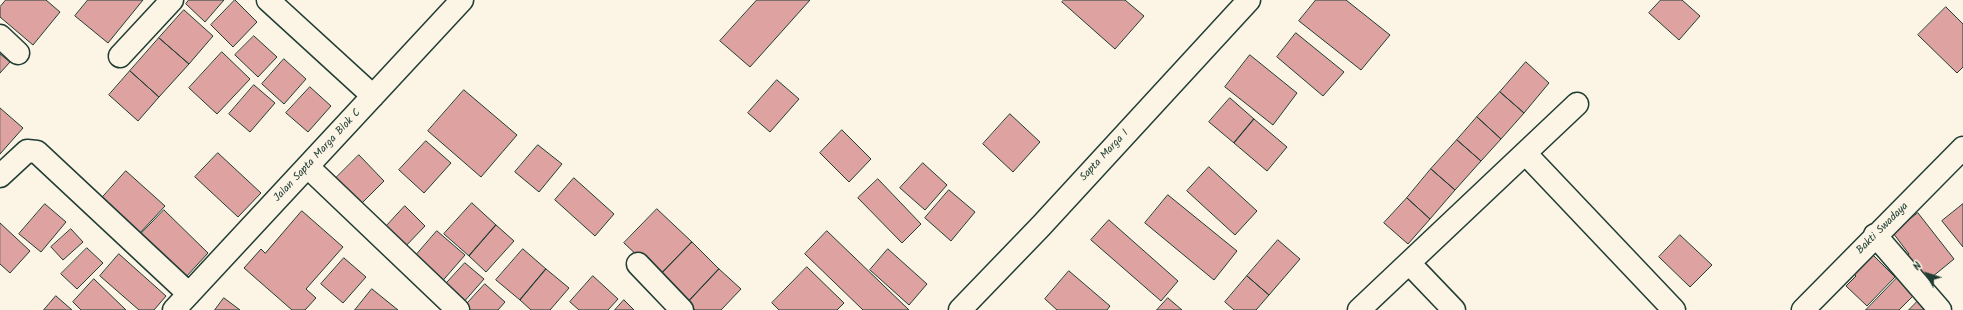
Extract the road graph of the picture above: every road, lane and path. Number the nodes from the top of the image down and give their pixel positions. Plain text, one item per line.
1 (172, 0) edge
2 (268, 0) edge
3 (462, 0) edge
4 (1248, 0) edge
5 (0, 36) edge
6 (18, 53) dead end
7 (120, 56) dead end
8 (373, 96) junction
9 (1576, 104) dead end
10 (1963, 148) edge
11 (1526, 153) junction
12 (308, 167) junction
13 (0, 176) edge
14 (1875, 235) junction
15 (1409, 263) junction
16 (638, 264) dead end
17 (181, 305) edge
18 (458, 310) edge
19 (682, 310) edge
20 (960, 310) edge
21 (1359, 310) edge
22 (1454, 310) edge
23 (1674, 310) edge
24 (1802, 310) edge
25 (1940, 310) edge

1 - 7 street
2 - 8 street
3 - 8 street, Jalan Sapta Marga Blok C
4 - 20 street, Sapta Marga I
5 - 6 street
8 - 12 street, Jalan Sapta Marga Blok C
9 - 11 street
10 - 14 street, Bakti Swadaya
11 - 15 street
11 - 23 street
12 - 17 street, Jalan Sapta Marga Blok C
12 - 18 street
13 - 17 street
14 - 24 street, Bakti Swadaya
14 - 25 street
15 - 21 street
15 - 22 street
16 - 19 street

